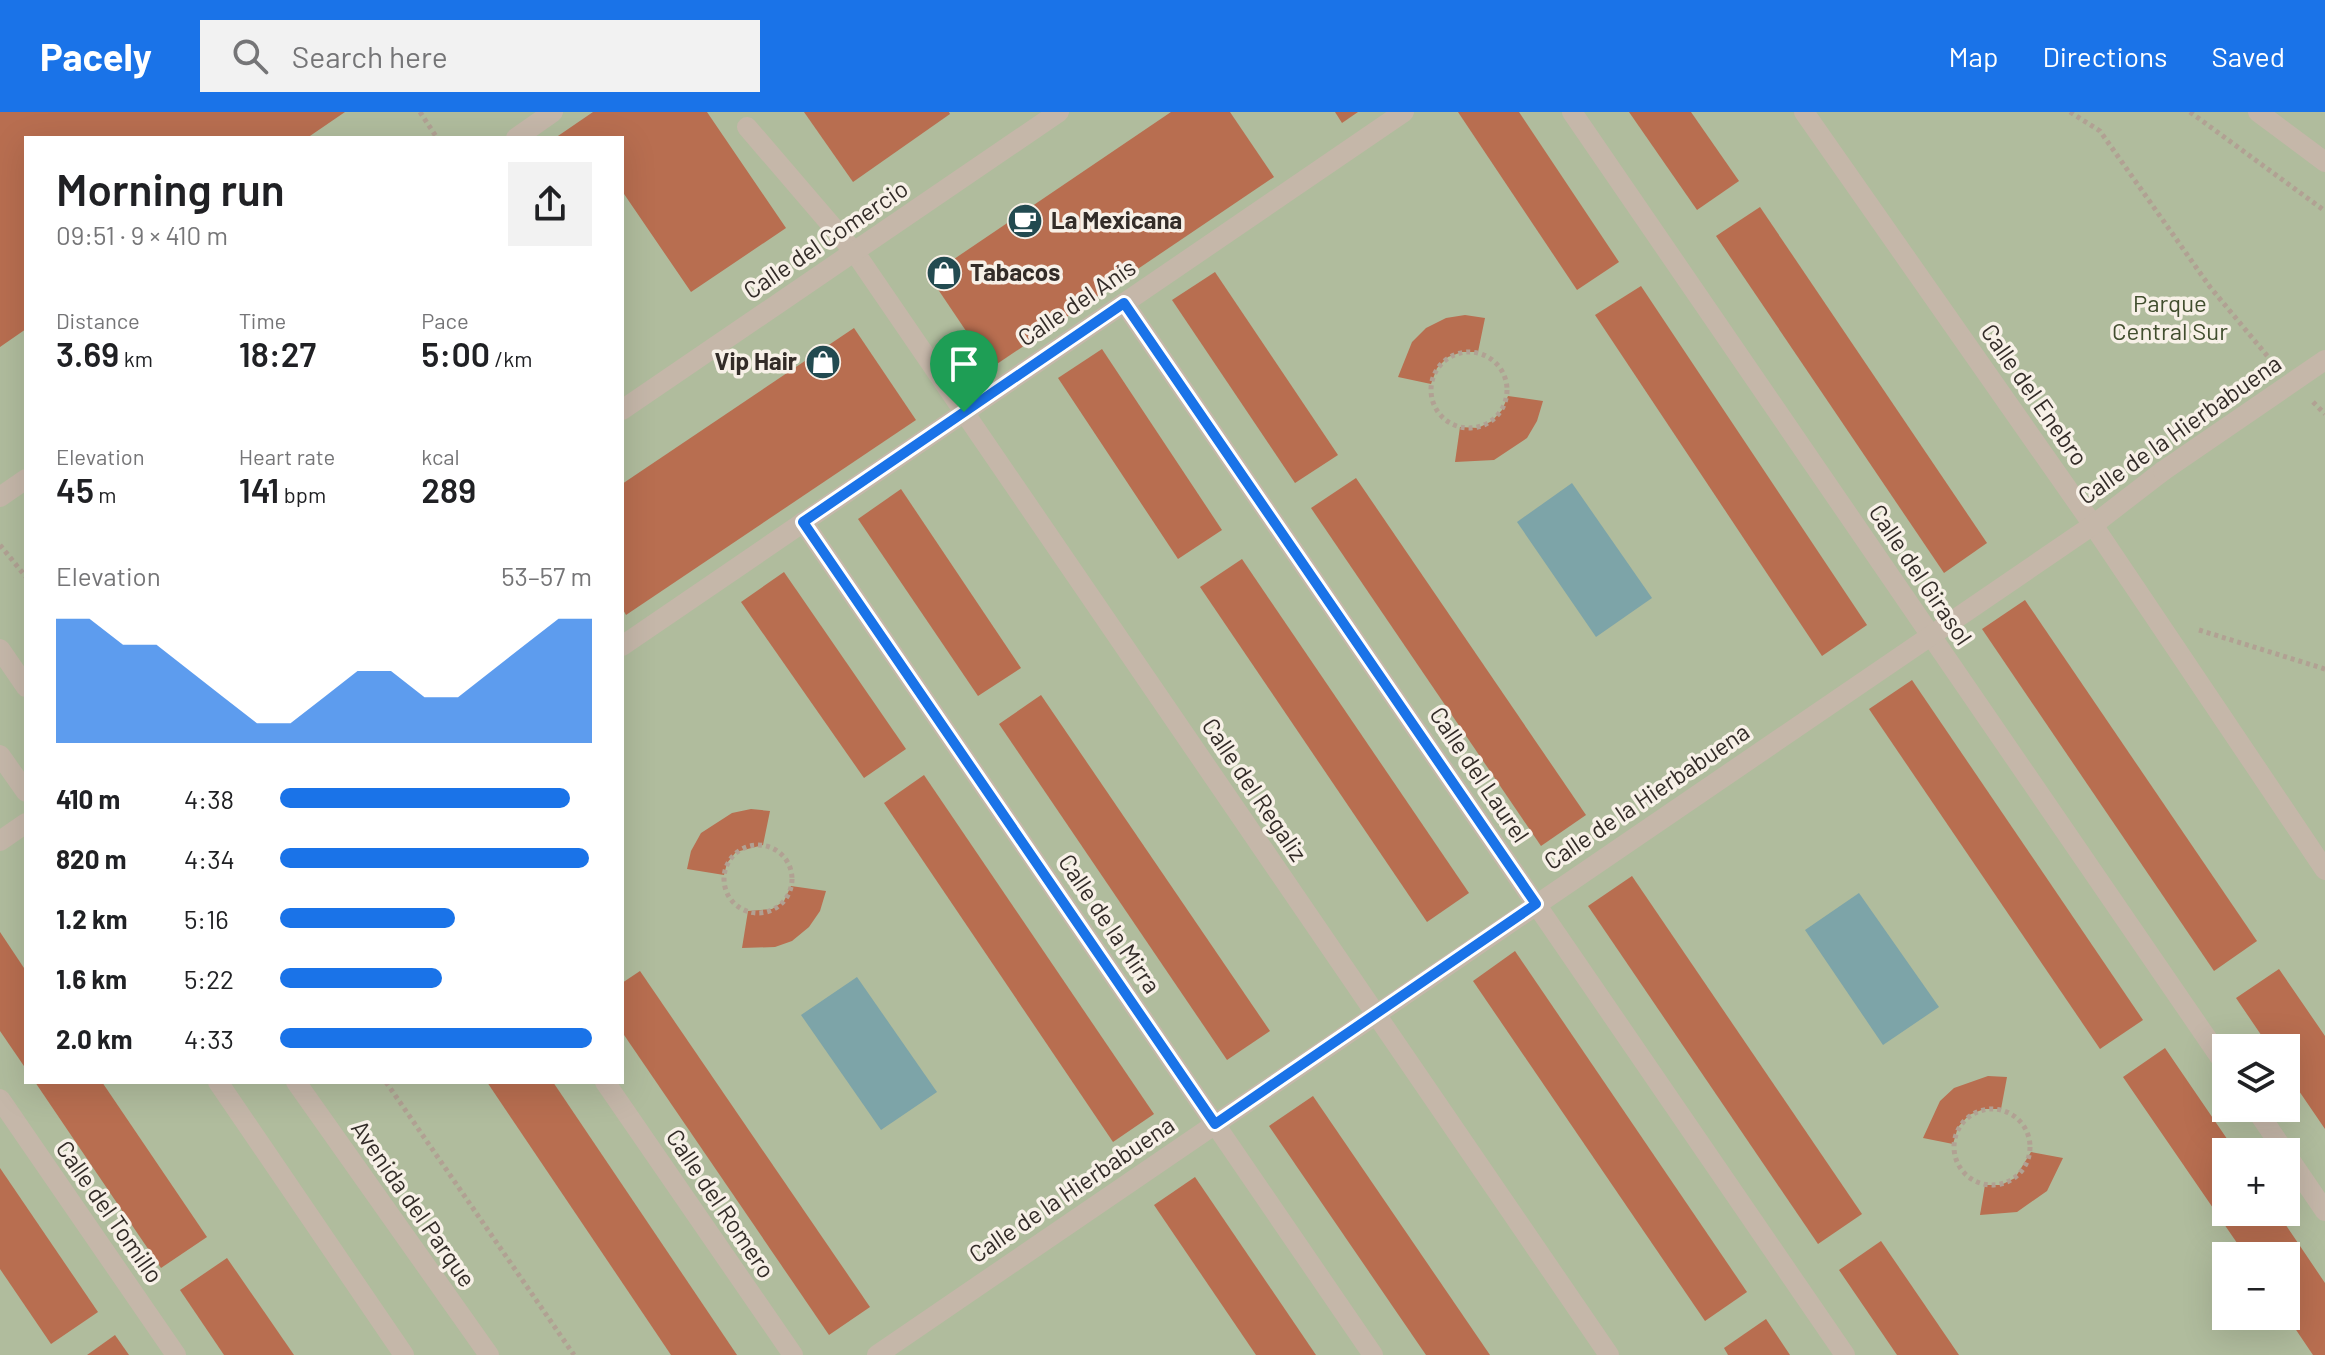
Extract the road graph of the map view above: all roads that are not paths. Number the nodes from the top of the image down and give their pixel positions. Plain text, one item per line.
1 (553, 112) edge
2 (1059, 112) edge
3 (1404, 112) edge
4 (1572, 112) edge
5 (1804, 112) edge
6 (2258, 112) edge
7 (747, 127) dead end
8 (519, 136) edge
9 (2325, 162) edge
10 (856, 254) junction
11 (1124, 303) junction
12 (2325, 360) edge
13 (624, 409) edge
14 (964, 412) junction
15 (24, 480) edge
16 (0, 497) edge
17 (803, 522) junction
18 (2093, 525) junction
19 (1930, 635) junction
20 (624, 645) edge
21 (0, 649) edge
22 (24, 684) edge
23 (0, 755) edge
24 (24, 789) edge
25 (24, 824) edge
26 (0, 841) edge
27 (2325, 870) edge
28 (1536, 904) junction
29 (1376, 1014) junction
30 (2212, 1046) edge
31 (219, 1084) edge
32 (297, 1084) edge
33 (606, 1084) edge
34 (0, 1099) edge
35 (1215, 1124) junction
36 (2300, 1175) edge
37 (2325, 1211) edge
38 (176, 1355) edge
39 (404, 1355) edge
40 (489, 1355) edge
41 (793, 1355) edge
42 (877, 1355) edge
43 (1373, 1355) edge
44 (1609, 1355) edge
45 (1845, 1355) edge

1 - 8 street
2 - 10 street, Calle del Comercio
3 - 11 street, Calle del Anís
4 - 19 street, Calle del Girasol
5 - 18 street, Calle del Enebro
6 - 9 street
7 - 10 street, Calle del Regaliz
10 - 13 street, Calle del Comercio
10 - 14 street, Calle del Regaliz
11 - 14 street, Calle del Anís
11 - 28 street, Calle del Laurel
12 - 18 street, Calle de la Hierbabuena, bridge
14 - 17 street, Calle del Anís
14 - 29 street, Calle del Regaliz
15 - 16 street
17 - 20 street, Calle del Anís
17 - 35 street, Calle de la Mirra
18 - 19 street, Calle de la Hierbabuena
18 - 27 street, Calle del Enebro
19 - 28 street, Calle de la Hierbabuena
19 - 30 street, Calle del Girasol
21 - 22 street
23 - 24 street
25 - 26 street
28 - 29 street, Calle de la Hierbabuena
28 - 45 street, Calle del Laurel
29 - 35 street, Calle de la Hierbabuena
29 - 44 street, Calle del Regaliz
31 - 39 street
32 - 40 street, Avenida del Parque
33 - 41 street, Calle del Romero
34 - 38 street, Calle del Tomillo
35 - 42 street, Calle de la Hierbabuena
35 - 43 street, Calle de la Mirra
36 - 37 street

